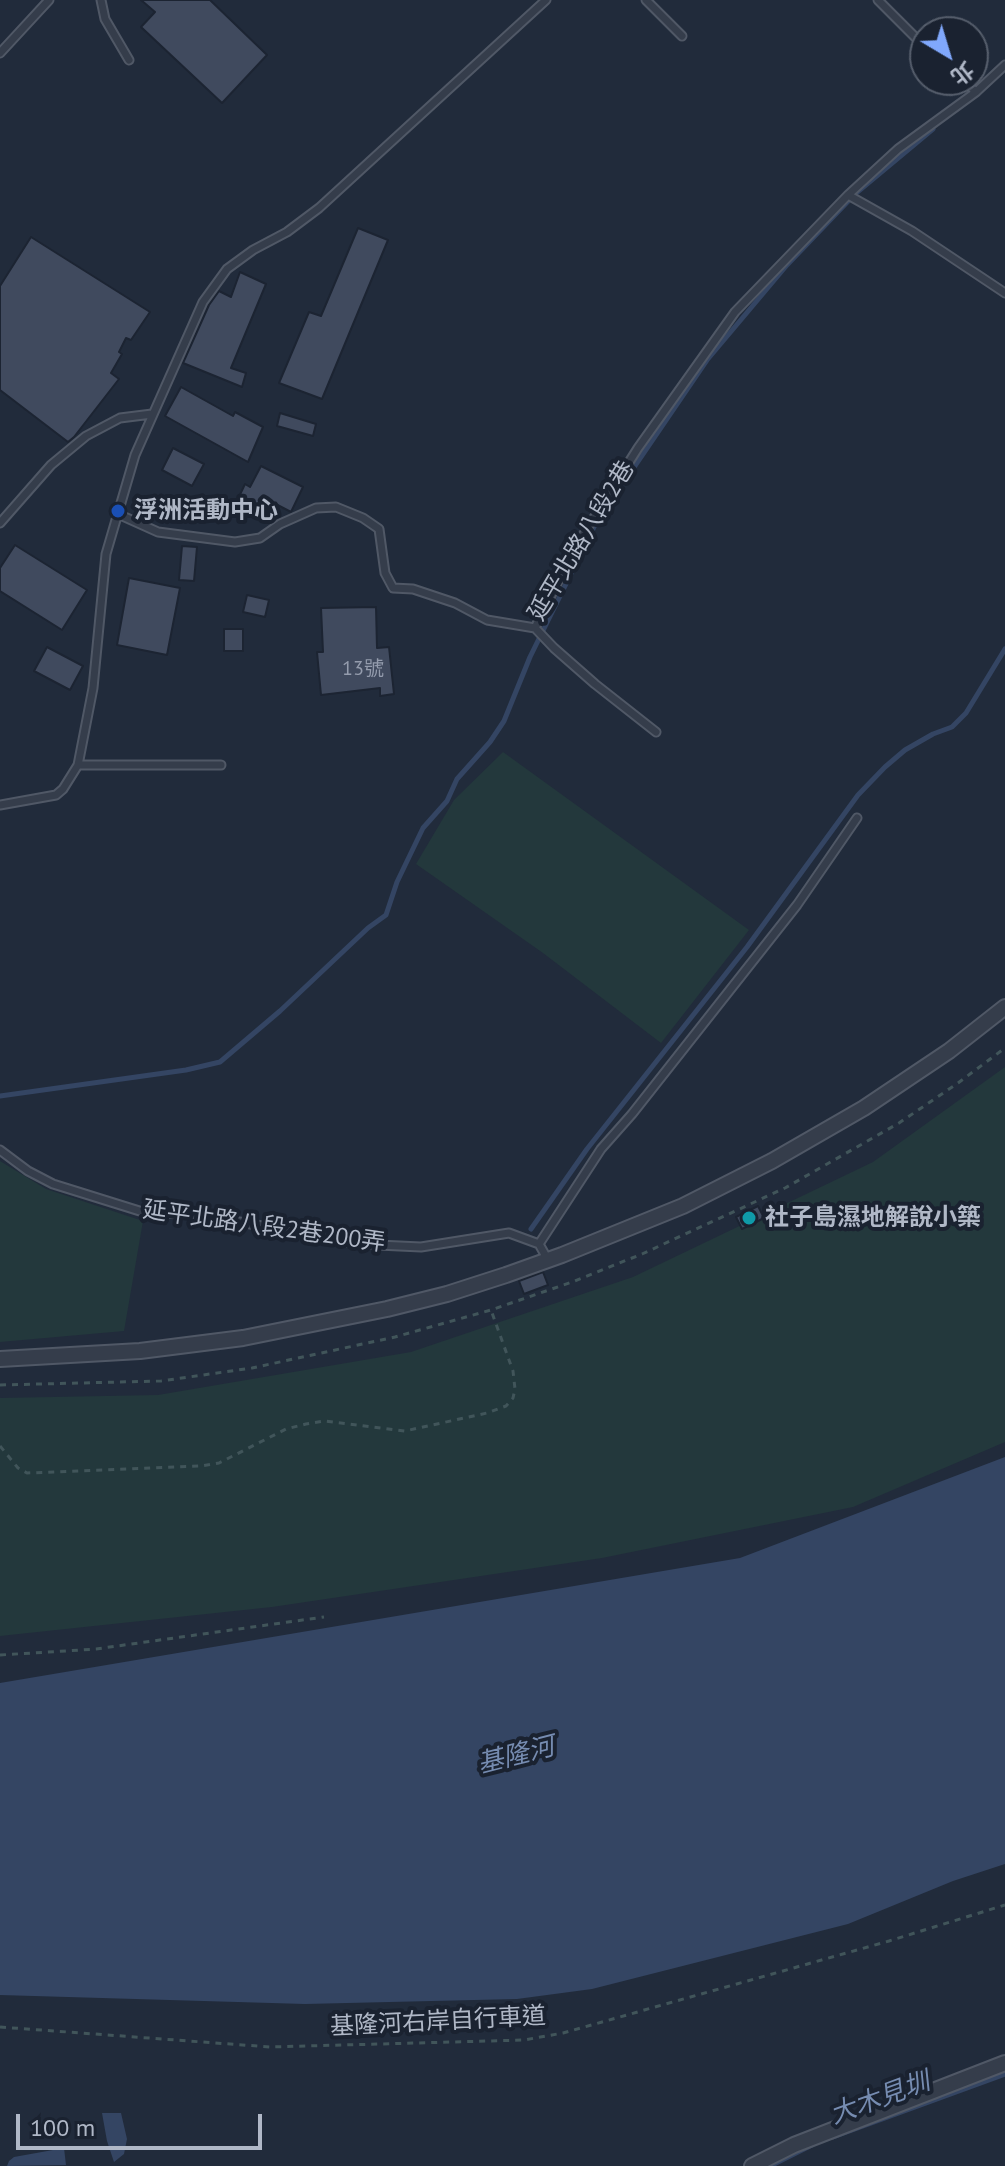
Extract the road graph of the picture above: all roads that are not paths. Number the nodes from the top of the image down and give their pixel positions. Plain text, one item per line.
1 (49, 0) edge
2 (101, 0) edge
3 (546, 0) edge
4 (646, 0) edge
5 (878, 0) edge
6 (909, 31) edge
7 (682, 36) dead end
8 (0, 53) edge
9 (129, 60) dead end
10 (1005, 65) edge
11 (989, 80) edge
12 (971, 96) edge
13 (848, 195) junction
14 (1005, 293) edge
15 (152, 414) junction
16 (118, 514) junction
17 (0, 523) edge
18 (535, 628) junction
19 (656, 732) dead end
20 (78, 765) junction
21 (221, 765) dead end
22 (0, 805) edge
23 (857, 818) dead end
24 (1005, 1007) edge
25 (0, 1150) edge
26 (539, 1244) junction
27 (548, 1260) junction
28 (0, 1359) edge
29 (1005, 2063) edge
30 (752, 2166) edge

1 - 8 lane
2 - 9 lane
3 - 15 lane
4 - 7 lane
5 - 6 lane
10 - 11 lane, 延平北路八段2巷
12 - 13 lane, 延平北路八段2巷
13 - 14 lane
13 - 18 lane, 延平北路八段2巷
15 - 16 lane
15 - 17 lane
16 - 18 lane, 延平北路八段2巷
16 - 20 lane
18 - 19 lane
20 - 21 lane
20 - 22 lane
23 - 26 lane
24 - 27 street
25 - 26 lane, 延平北路八段2巷200弄
26 - 27 lane
27 - 28 street
29 - 30 street

